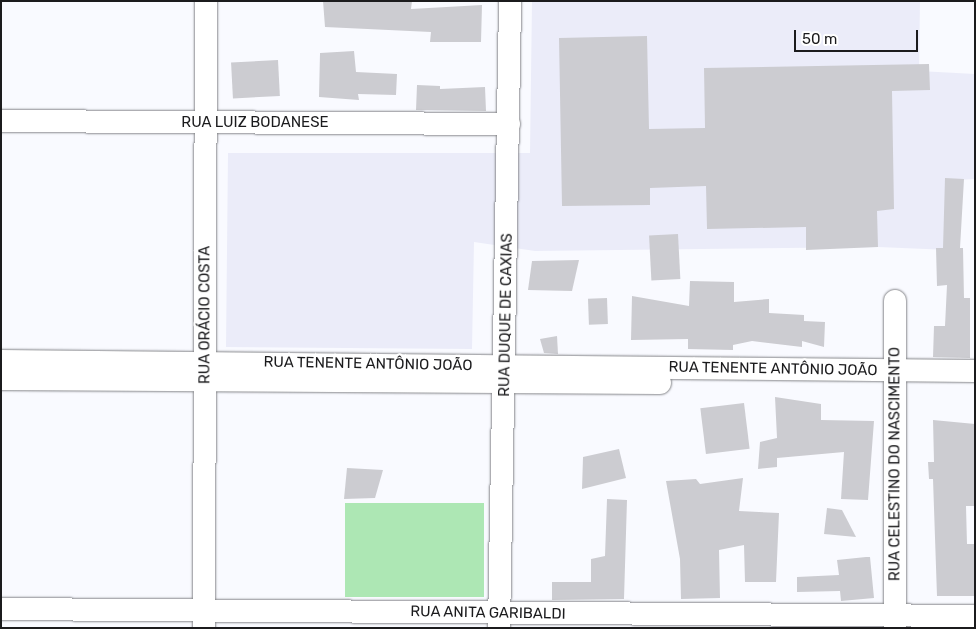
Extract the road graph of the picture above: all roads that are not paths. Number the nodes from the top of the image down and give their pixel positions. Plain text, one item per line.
1 (206, 1) edge
2 (510, 1) edge
3 (1, 120) edge
4 (206, 123) junction
5 (509, 124) junction
6 (895, 301) dead end
7 (1, 361) edge
8 (27, 370) junction
9 (975, 371) edge
10 (205, 372) junction
11 (504, 374) junction
12 (896, 378) junction
13 (1, 379) edge
14 (975, 386) edge
15 (9, 615) edge
16 (975, 616) edge
17 (95, 618) edge
18 (204, 618) edge
19 (314, 619) edge
20 (391, 620) edge
21 (499, 621) edge
22 (638, 621) edge
23 (718, 621) edge
24 (792, 621) edge
25 (895, 622) edge

1 - 4 street, RUA ORÁCIO COSTA
2 - 5 street, RUA DUQUE DE CAXIAS
3 - 4 street, RUA LUIZ BODANESE
4 - 5 street, RUA LUIZ BODANESE
4 - 10 street, RUA ORÁCIO COSTA
5 - 11 street, RUA DUQUE DE CAXIAS
6 - 12 street, RUA CELESTINO DO NASCIMENTO
7 - 8 street, RUA TENENTE ANTÔNIO JOÃO
8 - 10 street, RUA TENENTE ANTÔNIO JOÃO
8 - 13 street, RUA TENENTE ANTÔNIO JOÃO
9 - 12 street, RUA TENENTE ANTÔNIO JOÃO
10 - 11 street, RUA TENENTE ANTÔNIO JOÃO
10 - 18 street, RUA ORÁCIO COSTA
11 - 12 street, RUA TENENTE ANTÔNIO JOÃO
11 - 21 street, RUA DUQUE DE CAXIAS
12 - 14 street, RUA TENENTE ANTÔNIO JOÃO
12 - 25 street, RUA CELESTINO DO NASCIMENTO
15 - 17 street, RUA ANITA GARIBALDI
16 - 25 street, RUA ANITA GARIBALDI
17 - 18 street, RUA ANITA GARIBALDI
18 - 19 street, RUA ANITA GARIBALDI
19 - 20 street, RUA ANITA GARIBALDI
20 - 21 street, RUA ANITA GARIBALDI
21 - 22 street, RUA ANITA GARIBALDI
22 - 23 street, RUA ANITA GARIBALDI
23 - 24 street, RUA ANITA GARIBALDI
24 - 25 street, RUA ANITA GARIBALDI

